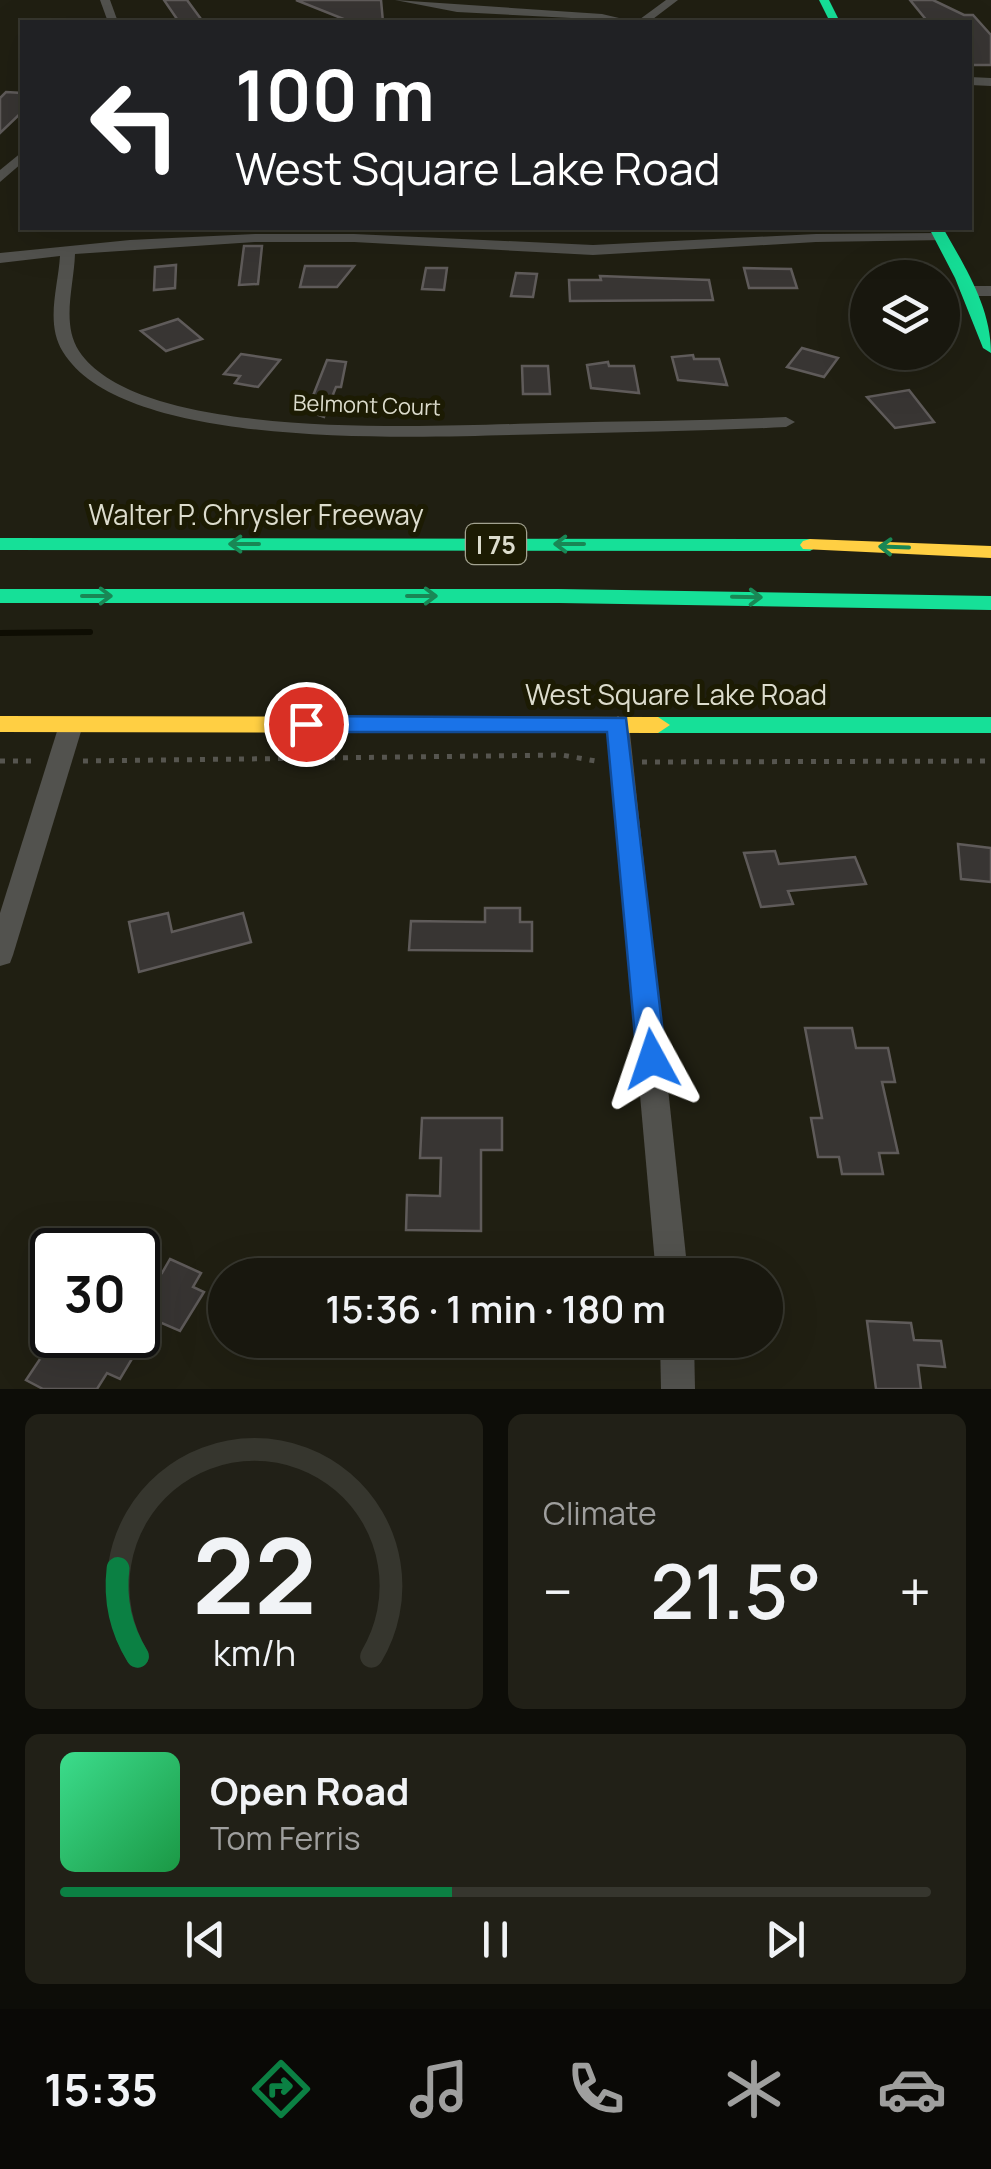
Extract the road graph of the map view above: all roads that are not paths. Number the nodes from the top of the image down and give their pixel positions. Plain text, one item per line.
1 (400, 0) edge
2 (673, 0) edge
3 (617, 20) edge
4 (645, 20) edge
5 (20, 158) edge
6 (0, 159) edge
7 (0, 178) edge
8 (938, 232) edge
9 (417, 234) edge
10 (749, 235) edge
11 (68, 250) junction
12 (0, 258) edge
13 (980, 291) edge
14 (991, 348) edge
15 (786, 422) dead end
16 (0, 544) edge
17 (991, 552) edge
18 (0, 596) edge
19 (991, 604) edge
20 (0, 724) edge
21 (618, 724) junction
22 (991, 724) edge
23 (72, 725) junction
24 (0, 955) edge
25 (670, 1258) edge
26 (677, 1358) edge
27 (678, 1389) edge

1 - 3 street
2 - 4 street
5 - 6 street
5 - 7 street
8 - 10 street
8 - 13 main road
9 - 10 street
9 - 11 street
11 - 12 street
11 - 15 street, Belmont Court
13 - 14 main road
17 -> 16 main road, Walter P. Chrysler Freeway / I 75
18 -> 19 main road, I 75
20 - 23 main road, West Square Lake Road
21 - 22 main road, West Square Lake Road
21 - 23 main road, West Square Lake Road
21 - 25 street
23 - 24 street
26 - 27 street

